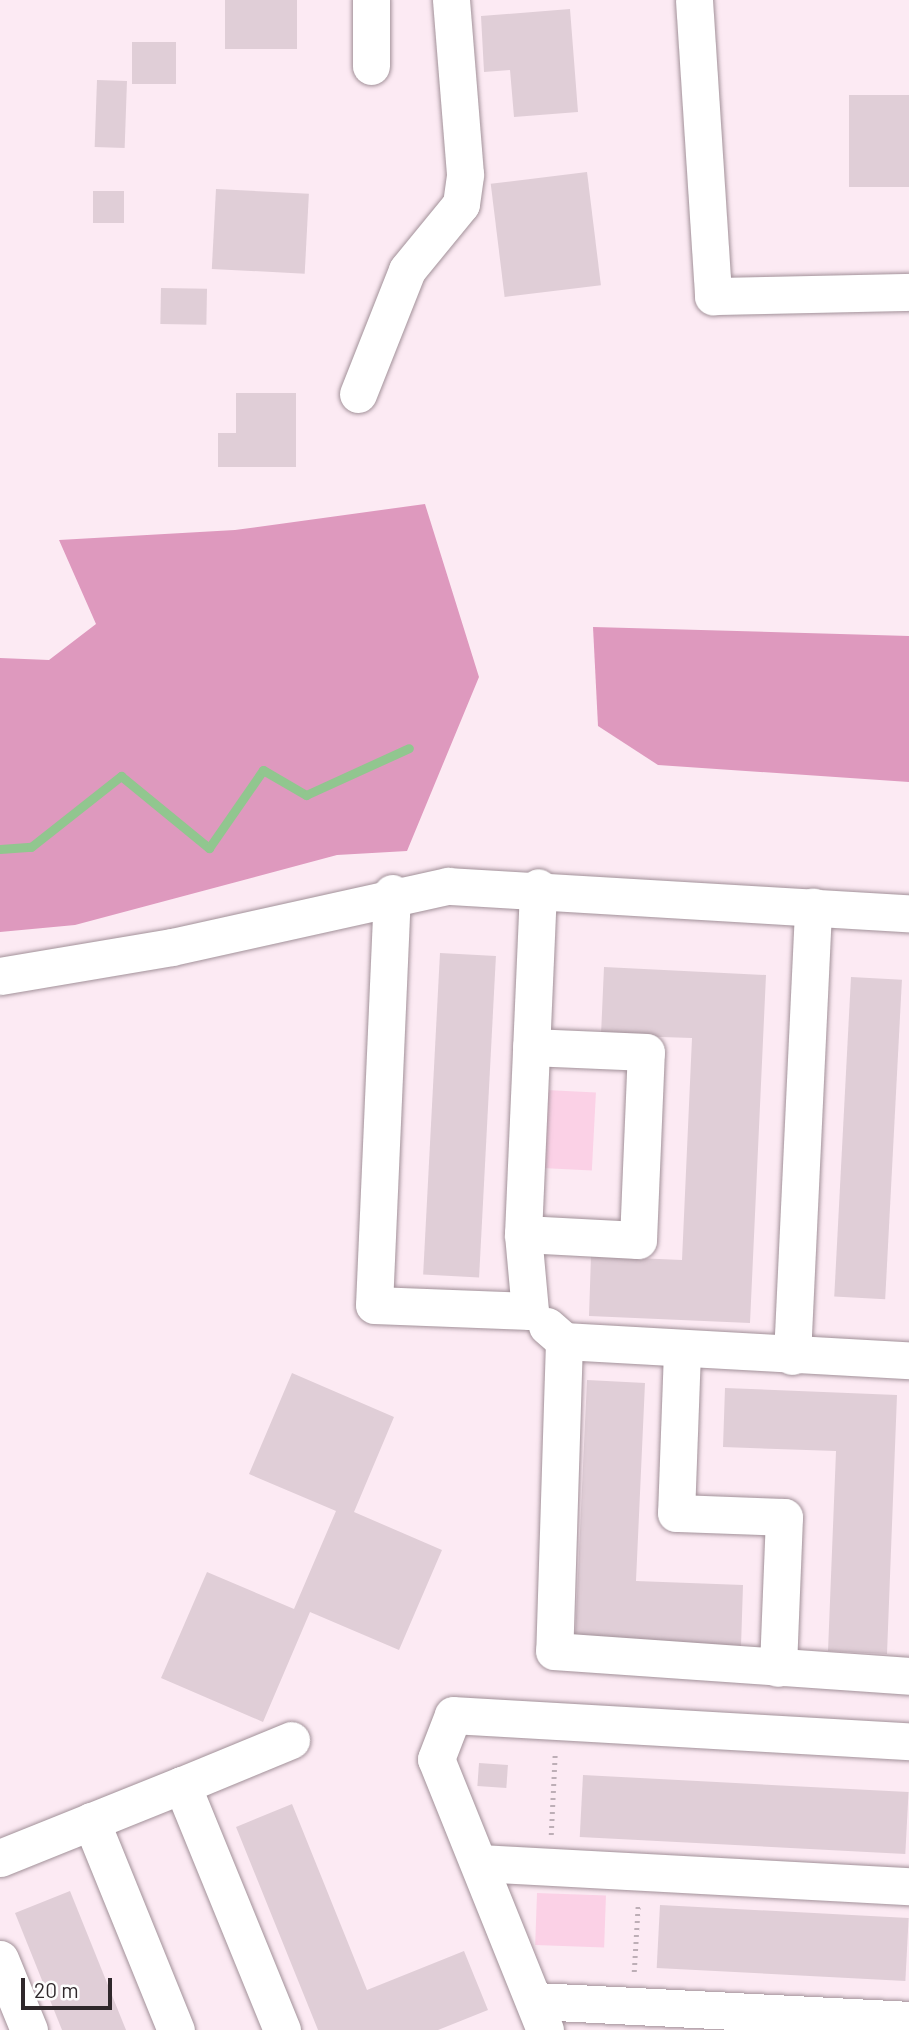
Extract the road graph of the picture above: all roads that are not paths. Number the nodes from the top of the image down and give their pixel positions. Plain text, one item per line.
1 (371, 0) edge
2 (451, 0) edge
3 (694, 0) edge
4 (371, 66) dead end
5 (909, 292) edge
6 (358, 394) dead end
7 (538, 887) junction
8 (401, 898) junction
9 (813, 906) junction
10 (909, 913) edge
11 (0, 976) edge
12 (531, 1047) junction
13 (523, 1234) junction
14 (530, 1311) junction
15 (564, 1341) junction
16 (682, 1351) junction
17 (792, 1356) junction
18 (909, 1360) edge
19 (778, 1668) junction
20 (909, 1676) edge
21 (291, 1740) dead end
22 (909, 1741) edge
23 (182, 1784) junction
24 (91, 1821) junction
25 (0, 1858) edge
26 (479, 1863) junction
27 (909, 1886) edge
28 (0, 1959) edge
29 (541, 2015) edge
30 (909, 2020) edge
31 (21, 2028) edge
32 (176, 2030) edge
33 (282, 2030) edge

1 - 4 street
2 - 6 street
3 - 5 street
7 - 8 street
7 - 9 street
7 - 12 street
8 - 11 street
8 - 14 street
9 - 10 street
9 - 17 street
12 - 13 street
12 - 13 street
13 - 14 street
14 - 15 street
15 - 16 street
15 - 19 street
16 - 17 street
16 - 19 street
17 - 18 street
19 - 20 street
21 - 23 street
22 - 26 street
23 - 24 street
23 - 33 street
24 - 25 street
24 - 32 street
26 - 27 street
26 - 29 street
28 - 31 street
29 - 30 street

